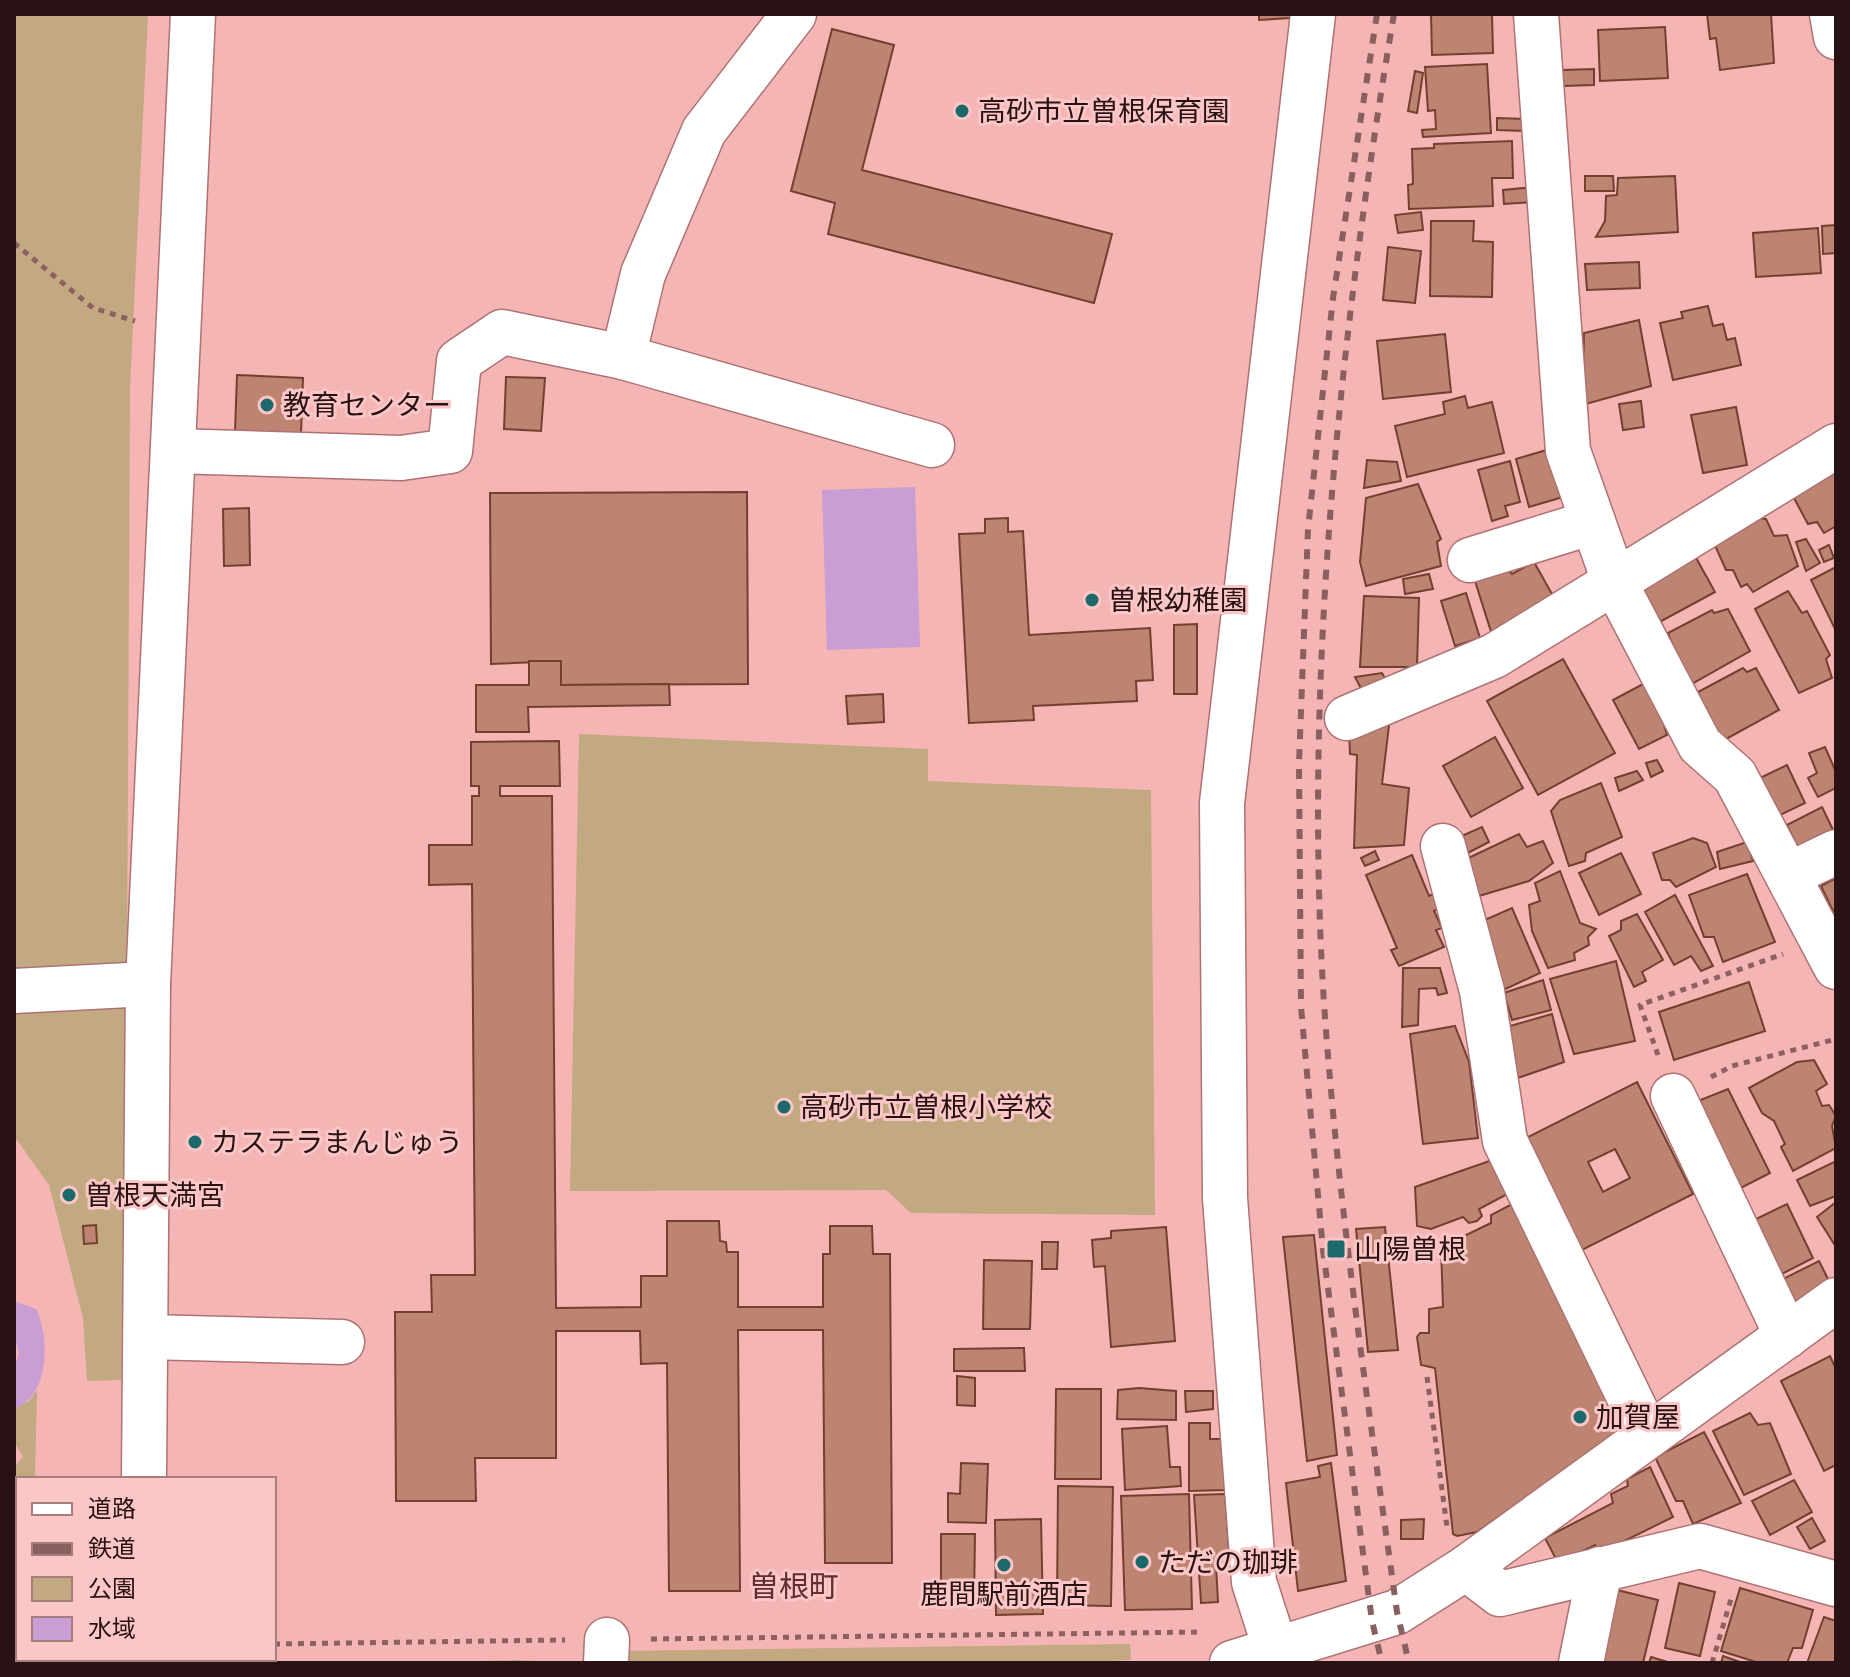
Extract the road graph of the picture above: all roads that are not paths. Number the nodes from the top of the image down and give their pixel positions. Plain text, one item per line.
1 (193, 14) edge
2 (794, 14) edge
3 (1313, 14) edge
4 (1536, 14) edge
5 (1832, 14) edge
6 (1836, 37) edge
7 (623, 357) junction
8 (932, 445) dead end
9 (1836, 446) edge
10 (173, 451) junction
11 (1593, 522) junction
12 (1470, 560) dead end
13 (1614, 581) junction
14 (1347, 718) dead end
15 (1443, 846) dead end
16 (1836, 852) edge
17 (1788, 875) junction
18 (1829, 954) edge
19 (148, 984) junction
20 (14, 991) edge
21 (1673, 1096) road end
22 (1836, 1300) edge
23 (1787, 1336) junction
24 (146, 1337) junction
25 (342, 1342) dead end
26 (1648, 1436) junction
27 (144, 1477) edge
28 (1466, 1568) junction
29 (1600, 1569) junction
30 (1836, 1584) edge
31 (1223, 1648) edge
32 (1278, 1657) edge
33 (1581, 1663) edge

1 - 10 street
2 - 7 street
3 - 32 street
4 - 11 street
5 - 6 street
7 - 8 street
7 - 10 street
9 - 13 street
10 - 19 street
11 - 12 street
11 - 13 street
13 - 14 street
13 - 17 street
15 - 26 street
16 - 17 street
17 - 18 street
19 - 20 street
19 - 24 street
21 - 23 street
22 - 23 street
23 - 26 street
24 - 25 street
24 - 27 street
26 - 28 street
28 - 29 street
28 - 32 street
29 - 30 street
29 - 33 street
31 - 32 street

